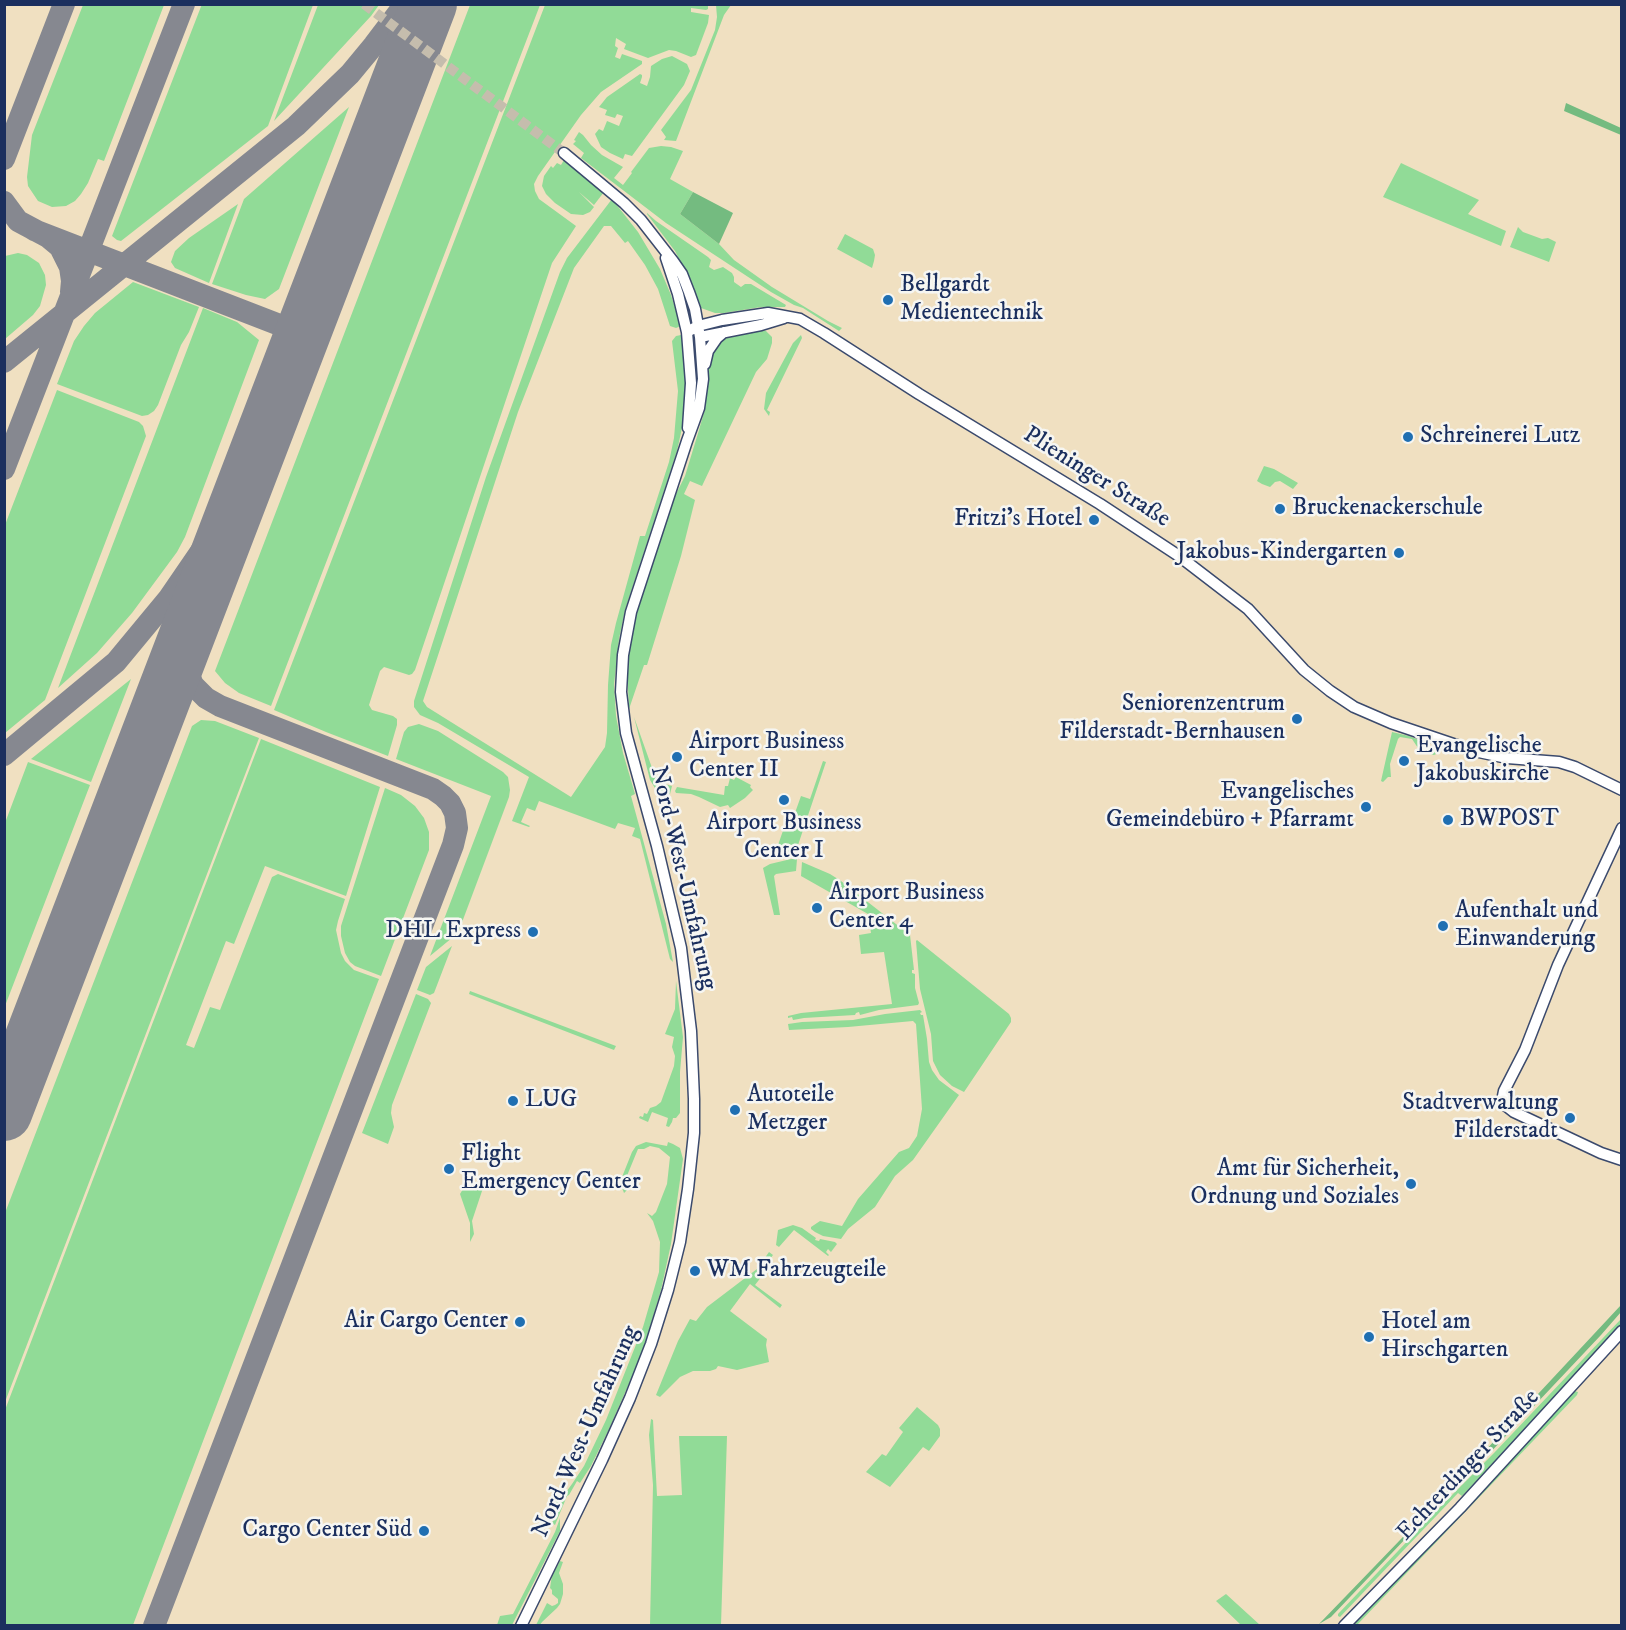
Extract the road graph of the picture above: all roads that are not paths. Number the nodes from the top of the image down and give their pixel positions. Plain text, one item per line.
1 (564, 153) tunnel mouth
2 (663, 249) junction
3 (695, 309) junction
4 (787, 317) junction
5 (722, 320) junction
6 (687, 332) junction
7 (699, 332) junction
8 (725, 332) junction
9 (703, 379) junction
10 (687, 441) junction
11 (1622, 790) edge
12 (1622, 828) edge
13 (1622, 1160) edge
14 (1622, 1332) edge
15 (521, 1626) edge
16 (1344, 1626) edge

1 - 2 main road, Nord-West-Umfahrung
2 - 3 main road, Nord-West-Umfahrung
2 - 6 main road, Nord-West-Umfahrung
3 - 5 main road
3 - 7 main road, Nord-West-Umfahrung
4 - 5 main road, Plieninger Straße
4 - 8 main road
4 - 11 main road, Plieninger Straße
5 - 7 main road, Plieninger Straße
6 - 7 main road
6 - 10 main road, Nord-West-Umfahrung
7 - 8 main road
7 - 9 main road, Nord-West-Umfahrung
8 - 9 main road
9 - 10 main road, Nord-West-Umfahrung
10 - 15 main road, Nord-West-Umfahrung
12 - 13 main road
14 - 16 main road, Echterdinger Straße

